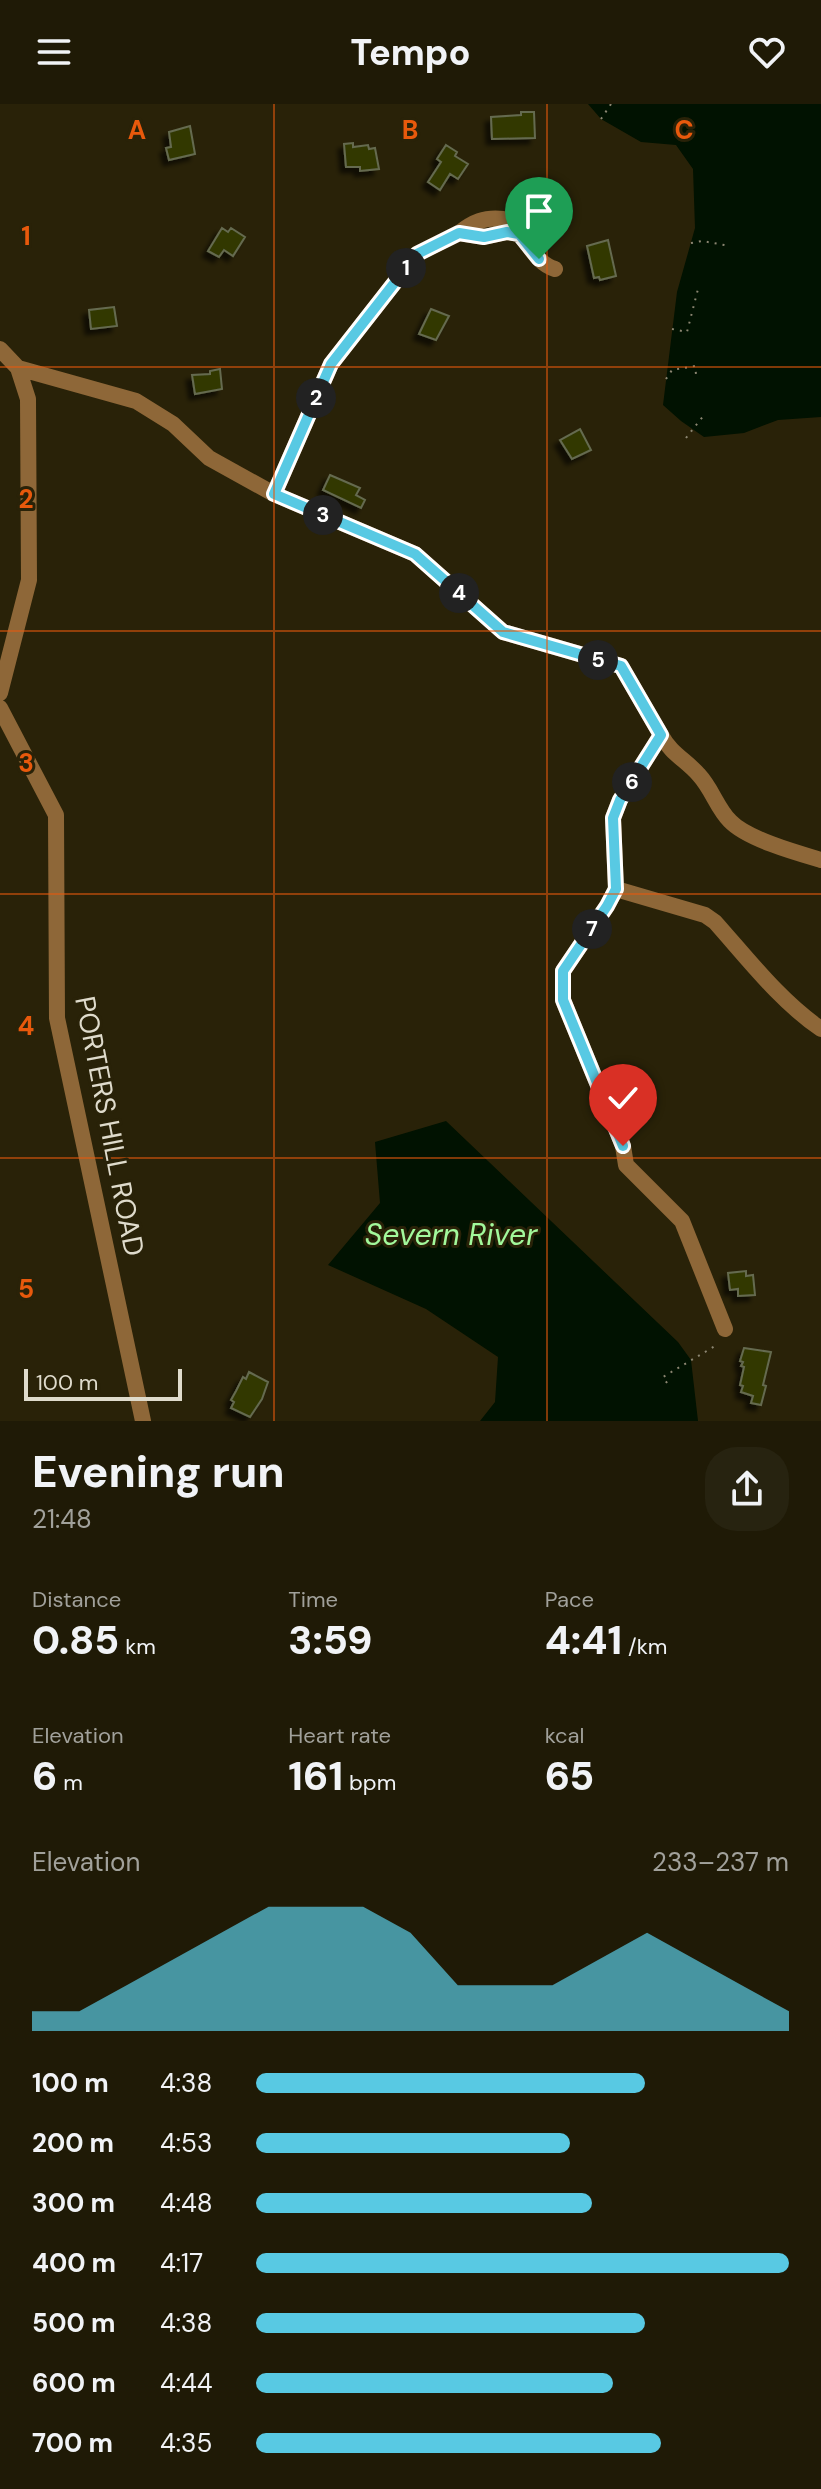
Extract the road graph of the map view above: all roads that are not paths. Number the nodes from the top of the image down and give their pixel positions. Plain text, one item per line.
1 (555, 269) dead end
2 (0, 349) edge
3 (18, 368) junction
4 (274, 494) junction
5 (0, 693) edge
6 (0, 708) edge
7 (661, 735) junction
8 (821, 860) edge
9 (616, 889) junction
10 (821, 1029) edge
11 (725, 1329) dead end
12 (143, 1421) edge

1 - 4 street
2 - 3 street
3 - 4 street
3 - 5 street
4 - 7 street
6 - 12 street, PORTERS HILL ROAD
7 - 8 street
7 - 9 street
9 - 10 street
9 - 11 street

